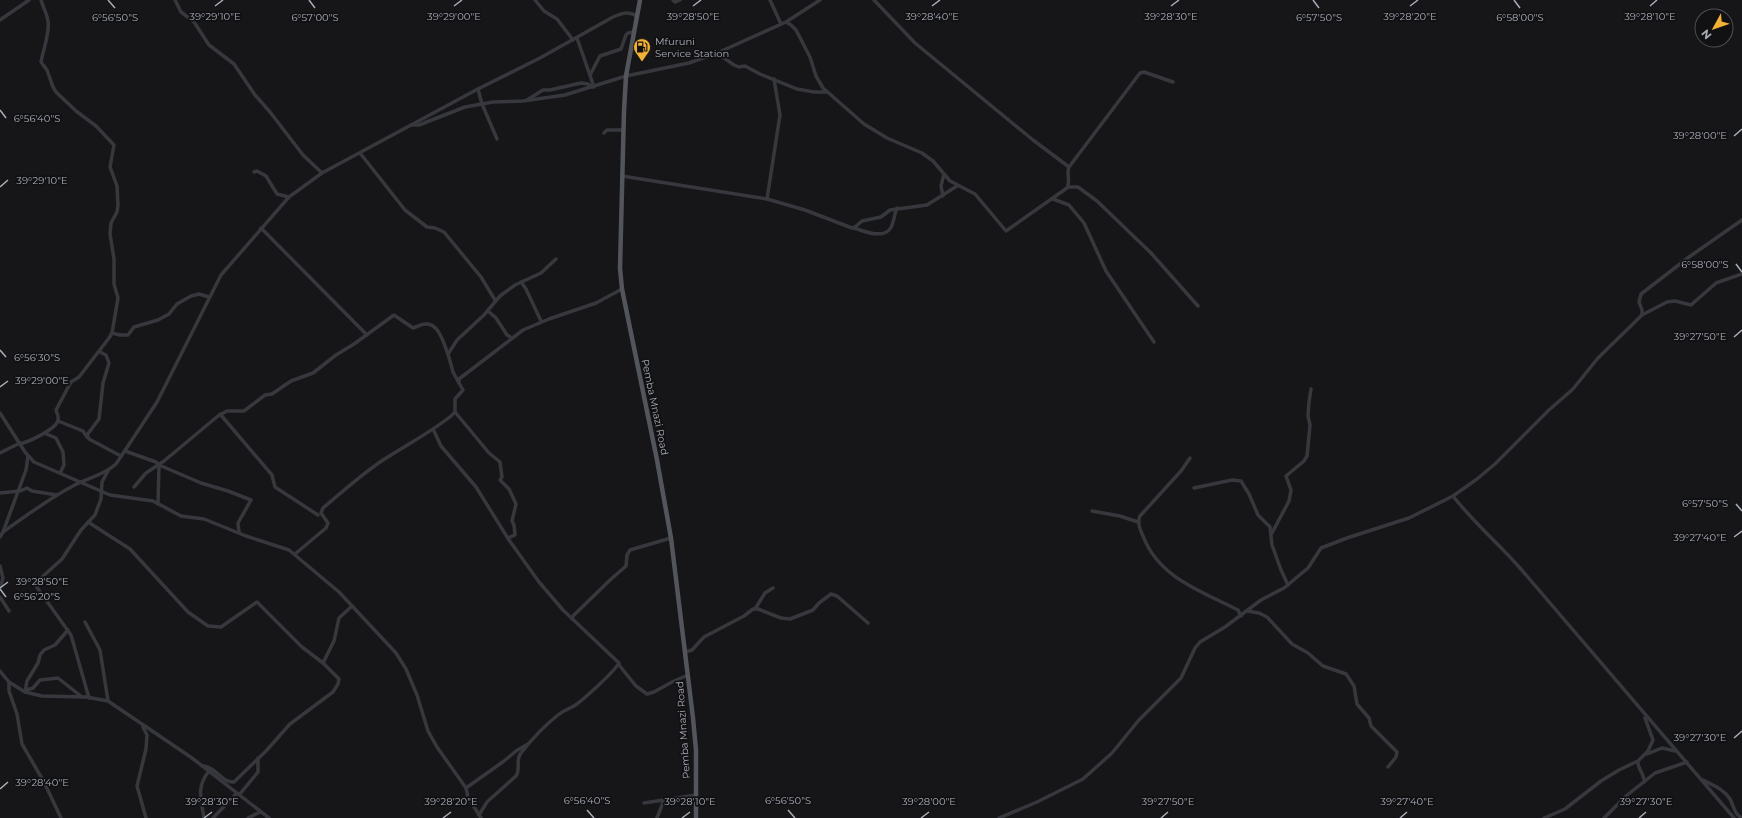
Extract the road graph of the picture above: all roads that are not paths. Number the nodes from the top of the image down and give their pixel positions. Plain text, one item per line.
1 (29, 0) edge
2 (41, 0) edge
3 (175, 0) edge
4 (535, 0) edge
5 (640, 0) edge
6 (672, 0) edge
7 (680, 0) edge
8 (770, 0) edge
9 (820, 0) edge
10 (874, 0) edge
11 (637, 16) junction
12 (0, 20) edge
13 (786, 22) junction
14 (781, 24) junction
15 (634, 32) junction
16 (577, 38) junction
17 (573, 40) junction
18 (717, 53) junction
19 (590, 74) junction
20 (626, 76) junction
21 (774, 79) junction
22 (1173, 82) dead end
23 (593, 87) junction
24 (478, 89) junction
25 (827, 92) junction
26 (526, 101) junction
27 (482, 104) junction
28 (411, 125) junction
29 (623, 130) junction
30 (604, 134) dead end
31 (497, 139) dead end
32 (360, 153) junction
33 (1069, 167) junction
34 (254, 172) dead end
35 (322, 172) junction
36 (944, 174) junction
37 (622, 176) junction
38 (957, 186) junction
39 (1068, 187) junction
40 (943, 196) junction
41 (290, 197) junction
42 (767, 199) junction
43 (1052, 199) junction
44 (897, 208) junction
45 (1742, 220) edge
46 (261, 228) junction
47 (854, 228) junction
48 (556, 260) dead end
49 (1742, 274) edge
50 (522, 282) junction
51 (622, 289) junction
52 (209, 297) junction
53 (495, 300) junction
54 (1198, 306) dead end
55 (488, 311) junction
56 (1642, 315) junction
57 (541, 322) junction
58 (112, 332) junction
59 (367, 335) junction
60 (512, 338) junction
61 (1154, 342) dead end
62 (100, 352) junction
63 (448, 354) junction
64 (460, 383) junction
65 (1311, 388) dead end
66 (455, 412) junction
67 (220, 414) junction
68 (0, 416) edge
69 (58, 421) junction
70 (434, 429) junction
71 (44, 433) junction
72 (88, 437) junction
73 (20, 444) junction
74 (125, 451) junction
75 (0, 453) edge
76 (28, 456) junction
77 (121, 456) junction
78 (1190, 458) dead end
79 (159, 465) junction
80 (108, 472) junction
81 (60, 473) junction
82 (82, 482) junction
83 (134, 487) dead end
84 (1194, 488) dead end
85 (18, 491) junction
86 (102, 492) junction
87 (0, 493) edge
88 (57, 495) junction
89 (1453, 496) junction
90 (158, 504) junction
91 (1092, 511) dead end
92 (318, 515) dead end
93 (88, 522) junction
94 (1138, 522) junction
95 (3, 532) junction
96 (238, 532) junction
97 (1272, 533) junction
98 (0, 537) edge
99 (508, 538) junction
100 (671, 538) junction
101 (295, 554) junction
102 (0, 566) edge
103 (1288, 585) junction
104 (0, 588) edge
105 (773, 588) dead end
106 (0, 597) edge
107 (352, 606) junction
108 (755, 609) junction
109 (1247, 610) junction
110 (9, 611) dead end
111 (1241, 616) junction
112 (572, 619) junction
113 (85, 622) dead end
114 (868, 623) dead end
115 (68, 630) junction
116 (685, 652) junction
117 (323, 663) junction
118 (619, 665) junction
119 (0, 671) edge
120 (689, 675) junction
121 (9, 682) junction
122 (25, 691) junction
123 (83, 697) junction
124 (89, 698) junction
125 (108, 701) junction
126 (1644, 715) junction
127 (142, 726) junction
128 (530, 742) junction
129 (1678, 753) junction
130 (1646, 754) junction
131 (258, 758) junction
132 (1638, 761) junction
133 (1687, 762) junction
134 (203, 766) junction
135 (1388, 767) dead end
136 (209, 771) junction
137 (1700, 778) junction
138 (1644, 782) junction
139 (466, 788) junction
140 (238, 794) junction
141 (696, 795) junction
142 (664, 800) junction
143 (644, 803) dead end
144 (260, 812) junction
145 (480, 817) edge
146 (61, 818) edge
147 (146, 818) edge
148 (204, 818) edge
149 (213, 818) edge
150 (248, 818) edge
151 (269, 818) edge
152 (657, 818) edge
153 (696, 818) edge
154 (999, 818) edge
155 (1544, 818) edge
156 (1604, 818) edge
157 (1734, 818) edge
158 (1742, 818) edge

1 - 12 street
2 - 58 street
3 - 35 street
4 - 17 street
5 - 11 main road, Pemba Mnazi Road
6 - 7 street
8 - 14 street
9 - 13 street
10 - 33 street
11 - 15 main road, Pemba Mnazi Road
11 - 16 street
13 - 14 street
13 - 25 street
14 - 18 street
15 - 19 street
15 - 20 main road, Pemba Mnazi Road
16 - 17 street
16 - 19 street
17 - 24 street
18 - 20 street
18 - 21 street
19 - 23 street
20 - 23 street
20 - 29 main road, Pemba Mnazi Road
21 - 25 street
21 - 42 street
22 - 33 street
23 - 26 street
23 - 26 street
24 - 27 street
24 - 28 street
25 - 36 street
26 - 27 street
27 - 28 street
27 - 31 street
28 - 32 street
29 - 30 street
29 - 37 main road, Pemba Mnazi Road
32 - 35 street
32 - 53 street
33 - 39 street
34 - 41 street
35 - 41 street
36 - 38 street
36 - 40 street
37 - 42 street
37 - 51 main road, Pemba Mnazi Road
38 - 40 street
38 - 43 street
39 - 43 street
39 - 54 street
40 - 44 street
41 - 46 street
42 - 47 street
43 - 61 street
44 - 47 street
44 - 47 street
45 - 56 street
46 - 52 street
46 - 59 street
48 - 50 street
49 - 56 street
50 - 53 street
50 - 57 street
51 - 57 street
51 - 100 main road, Pemba Mnazi Road
52 - 58 street
52 - 74 street
53 - 55 street
55 - 60 street
55 - 63 street
56 - 89 street
57 - 60 street
58 - 62 street
59 - 63 street
59 - 67 street
60 - 64 street
62 - 69 street
62 - 72 street
63 - 64 street
64 - 66 street
65 - 97 street
66 - 70 street
66 - 99 street
67 - 79 street
67 - 92 street
68 - 73 street
69 - 71 street
69 - 72 street
70 - 99 street
70 - 101 street
71 - 73 street
71 - 81 street
72 - 77 street
73 - 75 street
73 - 76 street
74 - 77 street
74 - 79 street
76 - 81 street
76 - 85 street
77 - 80 street
78 - 94 street
79 - 83 street
79 - 90 street
79 - 96 street
80 - 82 street
80 - 86 street
81 - 82 street
82 - 86 street
82 - 88 street
84 - 97 street
85 - 87 street
85 - 88 street
85 - 95 street
86 - 90 street
86 - 93 street
88 - 95 street
89 - 103 street
89 - 126 street
90 - 96 street
91 - 94 street
93 - 115 street
93 - 117 street
94 - 111 street
95 - 98 street
96 - 101 street
97 - 103 street
99 - 112 street
100 - 112 street
100 - 116 main road, Pemba Mnazi Road
101 - 107 street
102 - 104 street
103 - 109 street
105 - 108 street
106 - 110 street
107 - 117 street
107 - 139 street
108 - 114 street
108 - 116 street
109 - 111 street
109 - 135 street
111 - 154 street
112 - 118 street
113 - 125 street
115 - 122 street
115 - 124 street
116 - 120 main road, Pemba Mnazi Road
117 - 131 street
118 - 120 street
118 - 128 street
119 - 121 street
120 - 141 main road, Pemba Mnazi Road
121 - 122 street
121 - 146 street
122 - 123 street
122 - 123 street
123 - 124 street
124 - 125 street
125 - 127 street
126 - 129 street
126 - 130 street
127 - 134 street
127 - 147 street
128 - 139 street
128 - 145 street
129 - 130 street
129 - 133 street
130 - 132 street
131 - 134 street
131 - 140 street
132 - 138 street
132 - 155 street
133 - 137 street
133 - 138 street
134 - 136 street
136 - 140 street
136 - 148 street
137 - 157 street
137 - 158 street
138 - 156 street
139 - 145 street
140 - 144 street
140 - 149 street
141 - 142 street
141 - 153 main road, Pemba Mnazi Road
142 - 143 street
142 - 152 street
144 - 150 street
144 - 151 street

